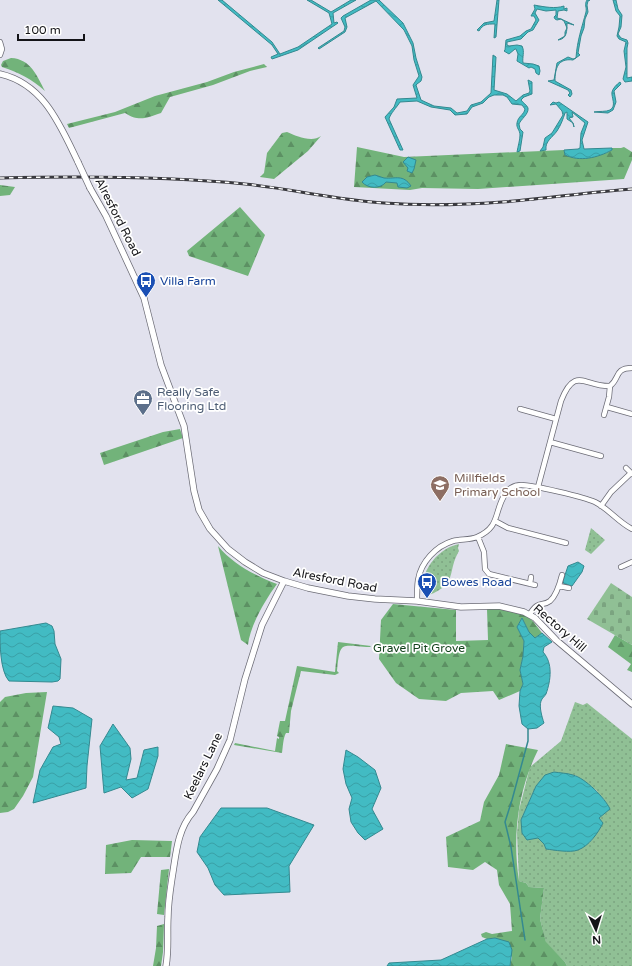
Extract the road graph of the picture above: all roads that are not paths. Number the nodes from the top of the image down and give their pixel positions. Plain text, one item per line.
1 (0, 42) edge
2 (0, 55) edge
3 (0, 74) edge
4 (632, 368) edge
5 (610, 386) junction
6 (607, 407) junction
7 (523, 411) dead end
8 (631, 414) edge
9 (604, 415) dead end
10 (556, 419) junction
11 (629, 419) dead end
12 (550, 442) junction
13 (599, 454) dead end
14 (626, 468) dead end
15 (631, 474) edge
16 (538, 487) junction
17 (601, 506) junction
18 (495, 521) junction
19 (632, 529) edge
20 (478, 537) junction
21 (562, 548) dead end
22 (632, 562) edge
23 (622, 564) dead end
24 (562, 575) dead end
25 (531, 577) dead end
26 (284, 581) junction
27 (559, 586) junction
28 (569, 588) dead end
29 (387, 600) joint
30 (416, 601) junction
31 (530, 614) junction
32 (632, 704) edge
33 (166, 966) edge

1 - 2 street
3 - 26 street, Alresford Road, bridge
4 - 5 street
5 - 6 street
5 - 10 street
6 - 8 street
6 - 9 street
7 - 10 street
8 - 11 street
10 - 12 street
12 - 13 street
12 - 16 street
14 - 15 street
15 - 17 street
16 - 17 street
16 - 18 street
17 - 19 street
18 - 20 street
18 - 21 street
20 - 25 street
20 - 30 street
22 - 23 street
24 - 27 street
26 - 29 street, Alresford Road
26 - 33 street, Keelars Lane
27 - 28 street
27 - 31 street
29 - 30 street, Rectory Hill
30 - 31 street, Rectory Hill
31 - 32 street, Rectory Hill

